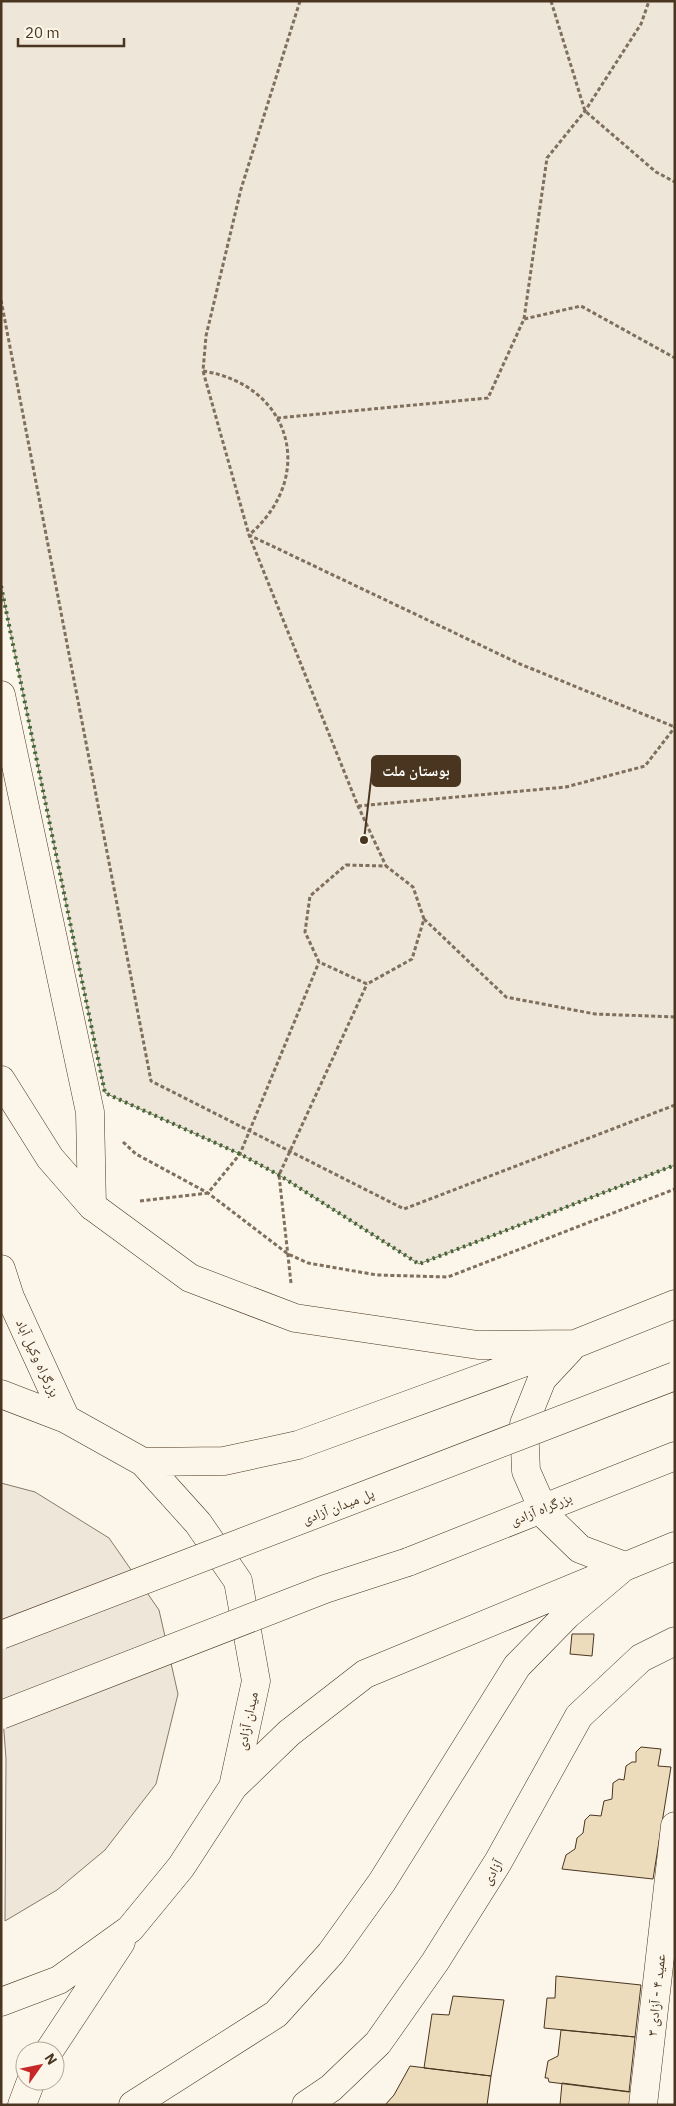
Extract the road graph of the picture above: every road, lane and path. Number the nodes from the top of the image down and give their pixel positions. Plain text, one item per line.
1 (300, 1) edge
2 (551, 1) edge
3 (649, 1) edge
4 (585, 111) junction
5 (675, 182) edge
6 (1, 300) edge
7 (524, 319) junction
8 (675, 358) edge
9 (203, 371) junction
10 (277, 418) junction
11 (249, 535) junction
12 (1, 694) edge
13 (675, 727) edge
14 (358, 806) junction
15 (386, 866) junction
16 (424, 919) junction
17 (319, 962) junction
18 (367, 984) junction
19 (675, 1017) edge
20 (1, 1080) edge
21 (675, 1106) edge
22 (90, 1112) junction
23 (250, 1131) junction
24 (290, 1151) junction
25 (675, 1189) edge
26 (208, 1193) junction
27 (92, 1206) junction
28 (288, 1254) junction
29 (1, 1268) edge
30 (675, 1304) edge
31 (295, 1318) junction
32 (574, 1344) junction
33 (675, 1376) edge
34 (1, 1394) edge
35 (66, 1419) junction
36 (675, 1456) edge
37 (143, 1462) junction
38 (675, 1546) edge
39 (625, 1566) junction
40 (1, 1636) edge
41 (675, 1641) edge
42 (1, 1715) edge
43 (233, 1787) junction
44 (675, 1826) edge
45 (130, 1929) junction
46 (1, 2002) edge
47 (56, 2041) edge
48 (28, 2091) edge
49 (330, 2096) edge
50 (22, 2105) edge
51 (133, 2105) edge
52 (306, 2105) edge
53 (643, 2105) edge

1 - 9 path
2 - 4 path
3 - 4 path
4 - 5 path
4 - 7 path
6 - 23 path
7 - 8 path
7 - 10 path
9 - 10 path
9 - 11 path
10 - 11 path
11 - 13 path
11 - 14 path
12 - 22 main road
13 - 14 path
14 - 15 path
15 - 16 path
15 - 17 path
16 - 18 path
16 - 19 path
17 - 18 path
17 - 23 path
18 - 24 path
20 - 27 main road
21 - 24 path
22 - 26 path
22 - 27 main road
23 - 24 path
23 - 26 path
24 - 28 path
25 - 28 path
26 - 27 path
26 - 28 path
27 - 31 main road
28 - 31 path
29 - 35 main road, بزرگراه وکیل آباد
30 - 32 main road
31 - 32 main road
32 - 37 main road
32 - 39 main road
33 - 40 main road, پل میدان آزادی, bridge
34 - 35 main road, میدان آزادی
35 - 37 main road, میدان آزادی
36 - 42 main road, بزرگراه آزادی, bridge
37 - 43 main road, میدان آزادی
38 - 39 main road
39 - 43 main road
39 - 51 main road
41 - 49 main road, آزادی
43 - 45 main road, میدان آزادی
44 - 53 main road, عمید ۴ - آزادی ۳
45 - 46 main road, میدان آزادی
45 - 47 main road
48 - 50 main road
49 - 52 main road, آزادی

